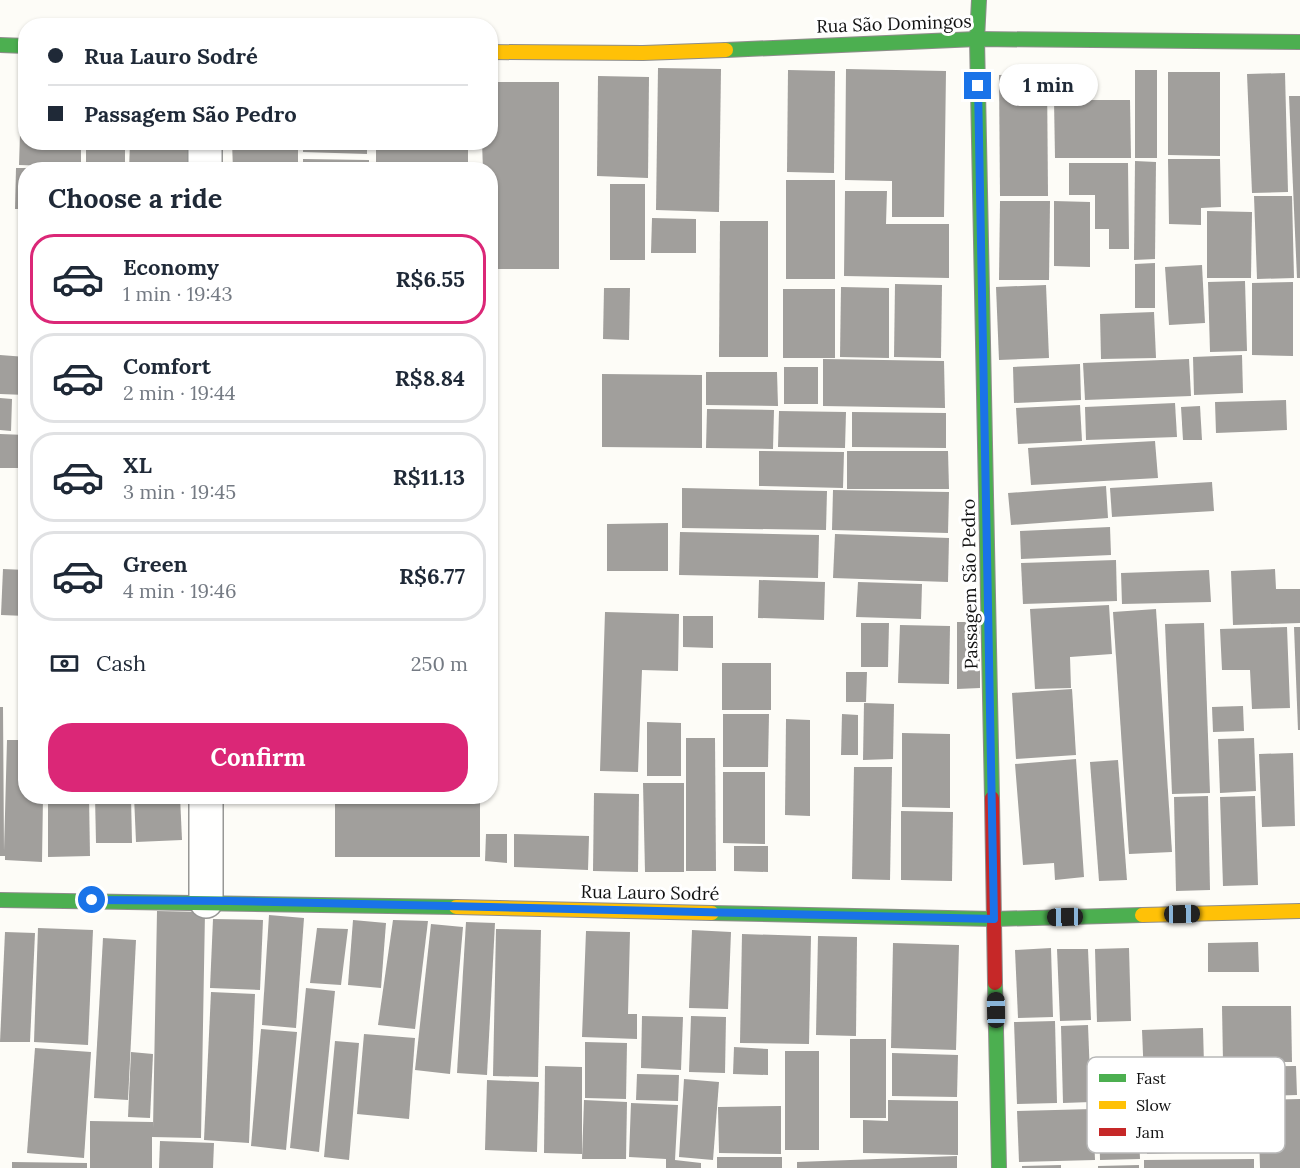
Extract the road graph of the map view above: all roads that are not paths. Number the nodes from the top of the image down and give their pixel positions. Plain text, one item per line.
1 (980, 0) edge
2 (977, 39) junction
3 (1300, 42) edge
4 (0, 45) edge
5 (18, 46) edge
6 (498, 52) edge
7 (206, 804) edge
8 (0, 900) edge
9 (206, 901) junction
10 (1300, 911) edge
11 (994, 919) junction
12 (999, 1168) edge

1 - 2 street, Passagem São Pedro
2 - 3 street, Rua São Domingos
2 - 6 street, Rua São Domingos
2 - 11 street, Passagem São Pedro
4 - 5 street
7 - 9 street
8 - 9 street, Rua Lauro Sodré
9 - 11 street, Rua Lauro Sodré
10 - 11 street, Rua Lauro Sodré
11 - 12 street, Passagem São Pedro

